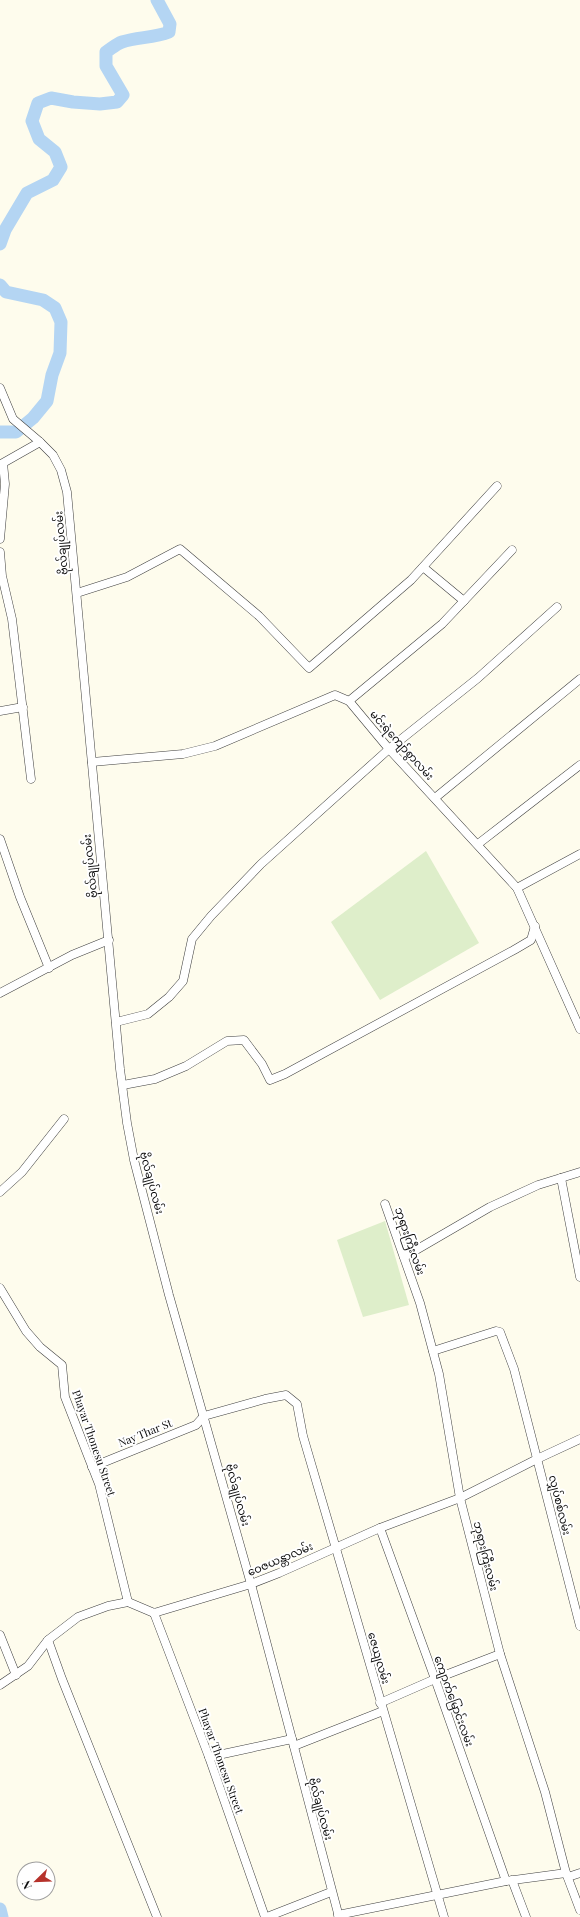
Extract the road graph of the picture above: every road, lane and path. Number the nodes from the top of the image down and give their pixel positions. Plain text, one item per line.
1 (0, 388) edge
2 (40, 442) junction
3 (2, 476) edge
4 (497, 486) dead end
5 (0, 539) edge
6 (512, 550) dead end
7 (0, 552) edge
8 (423, 567) junction
9 (1, 576) edge
10 (76, 593) junction
11 (464, 601) junction
12 (557, 607) dead end
13 (580, 679) edge
14 (349, 701) junction
15 (23, 707) junction
16 (0, 711) edge
17 (389, 749) junction
18 (92, 762) junction
19 (580, 765) edge
20 (31, 779) dead end
21 (434, 798) junction
22 (0, 839) edge
23 (478, 844) junction
24 (580, 854) edge
25 (517, 888) junction
26 (535, 926) junction
27 (109, 940) junction
28 (49, 968) junction
29 (0, 993) edge
30 (116, 1022) junction
31 (580, 1029) edge
32 (123, 1085) junction
33 (64, 1119) dead end
34 (580, 1172) edge
35 (561, 1178) junction
36 (0, 1192) edge
37 (386, 1204) dead end
38 (404, 1256) junction
39 (580, 1277) edge
40 (0, 1288) edge
41 (433, 1351) junction
42 (204, 1416) junction
43 (580, 1440) edge
44 (537, 1459) junction
45 (92, 1467) junction
46 (460, 1498) junction
47 (380, 1528) junction
48 (337, 1548) junction
49 (251, 1584) junction
50 (577, 1600) edge
51 (128, 1602) junction
52 (154, 1613) junction
53 (580, 1626) edge
54 (0, 1635) edge
55 (48, 1640) junction
56 (500, 1654) junction
57 (16, 1675) junction
58 (435, 1679) junction
59 (0, 1685) edge
60 (380, 1703) junction
61 (383, 1711) junction
62 (293, 1743) junction
63 (209, 1757) junction
64 (580, 1873) edge
65 (567, 1875) junction
66 (509, 1881) junction
67 (332, 1892) junction
68 (438, 1894) junction
69 (580, 1910) edge
70 (338, 1916) edge
71 (156, 1917) edge
72 (266, 1917) edge
73 (444, 1917) edge
74 (526, 1917) edge

1 - 2 street, ဗိုလ်ချုပ်လမ်း
2 - 3 street
2 - 10 street, ဗိုလ်ချုပ်လမ်း
3 - 5 street
4 - 8 street
6 - 11 street
7 - 9 street
8 - 10 street
8 - 11 street
9 - 15 street
10 - 18 street, ဗိုလ်ချုပ်လမ်း
11 - 14 street
12 - 17 street
13 - 21 street
14 - 17 street, မင်းရဲကျော်စွာလမ်း
14 - 18 street
15 - 16 street
15 - 20 street
17 - 21 street, မင်းရဲကျော်စွာလမ်း
17 - 30 street
18 - 27 street, ဗိုလ်ချုပ်လမ်း
19 - 23 street
21 - 23 street, မင်းရဲကျော်စွာလမ်း
22 - 28 street
23 - 25 street, မင်းရဲကျော်စွာလမ်း
24 - 25 street
25 - 26 street, မင်းရဲကျော်စွာလမ်း
26 - 31 street, မင်းရဲကျော်စွာလမ်း
26 - 32 street
27 - 28 street
27 - 30 street, ဗိုလ်ချုပ်လမ်း
28 - 29 street
30 - 32 street, ဗိုလ်ချုပ်လမ်း
32 - 42 street, ဗိုလ်ချုပ်လမ်း
33 - 36 street
34 - 35 street
35 - 38 street
35 - 39 street
37 - 38 street, ဘုရားကြီးလမ်း
38 - 41 street, ဘုရားကြီးလမ်း
40 - 45 street, Phayar Thonesu Street
41 - 44 street, လျှပ်စစ်လမ်း
41 - 46 street, ဘုရားကြီးလမ်း
42 - 45 street, Nay Thar St
42 - 48 street, ဇေယျလမ်း
42 - 49 street, ဗိုလ်ချုပ်လမ်း
43 - 44 street, ဝေဇယန္တာလမ်း
44 - 46 street, ဝေဇယန္တာလမ်း
44 - 50 street, လျှပ်စစ်လမ်း
45 - 51 street, Phayar Thonesu Street
46 - 47 street, ဝေဇယန္တာလမ်း
46 - 56 street, ဘုရားကြီးလမ်း
47 - 48 street, ဝေဇယန္တာလမ်း
47 - 58 street, ကျောက်မြောင်းလမ်း
48 - 49 street, ဝေဇယန္တာလမ်း
48 - 60 street, ဇေယျလမ်း
49 - 52 street, ဝေဇယန္တာလမ်း
49 - 62 street, ဗိုလ်ချုပ်လမ်း
50 - 53 street, လျှပ်စစ်လမ်း
51 - 52 street
51 - 55 street
52 - 63 street, Phayar Thonesu Street
54 - 57 street
55 - 57 street
55 - 71 street
56 - 58 street
56 - 65 street, ဘုရားကြီးလမ်း
57 - 59 street
58 - 60 street
58 - 66 street, ကျောက်မြောင်းလမ်း
60 - 61 street, ဇေယျလမ်း
61 - 62 street
61 - 68 street, ဇေယျလမ်း
62 - 63 street
62 - 67 street, ဗိုလ်ချုပ်လမ်း
63 - 72 street, Phayar Thonesu Street
64 - 65 street
65 - 66 street
65 - 69 street, ဘုရားကြီးလမ်း
66 - 68 street
66 - 74 street, ကျောက်မြောင်းလမ်း
67 - 70 street, ဗိုလ်ချုပ်လမ်း
67 - 72 street
68 - 70 street
68 - 73 street, ဇေယျလမ်း

